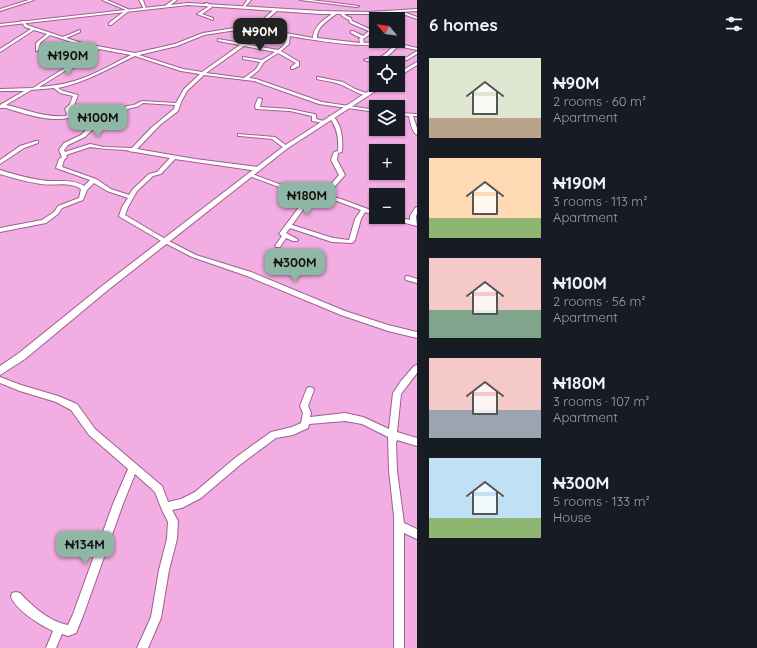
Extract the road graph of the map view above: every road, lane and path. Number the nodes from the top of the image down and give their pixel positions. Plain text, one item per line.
1 (32, 0) edge
2 (104, 0) edge
3 (141, 0) edge
4 (175, 0) edge
5 (249, 0) edge
6 (302, 0) edge
7 (354, 0) edge
8 (206, 4) junction
9 (167, 6) junction
10 (358, 6) junction
11 (243, 7) junction
12 (145, 8) junction
13 (0, 10) edge
14 (128, 10) junction
15 (276, 10) junction
16 (417, 11) edge
17 (335, 13) junction
18 (344, 13) junction
19 (361, 13) junction
20 (369, 13) edge
21 (405, 13) edge
22 (405, 13) edge
23 (66, 17) junction
24 (417, 18) edge
25 (212, 19) dead end
26 (22, 22) junction
27 (7, 24) junction
28 (110, 24) dead end
29 (0, 25) edge
30 (254, 26) junction
31 (35, 28) junction
32 (248, 28) junction
33 (369, 30) edge
34 (78, 31) dead end
35 (352, 32) dead end
36 (50, 33) junction
37 (288, 34) junction
38 (369, 34) edge
39 (64, 37) junction
40 (362, 37) junction
41 (315, 38) junction
42 (219, 40) dead end
43 (225, 42) junction
44 (369, 43) edge
45 (244, 44) junction
46 (362, 44) junction
47 (213, 45) dead end
48 (0, 46) edge
49 (6, 47) junction
50 (405, 47) edge
51 (98, 48) junction
52 (394, 48) edge
53 (37, 50) dead end
54 (0, 51) edge
55 (278, 51) junction
56 (417, 51) edge
57 (134, 54) junction
58 (229, 56) junction
59 (244, 58) junction
60 (406, 59) dead end
61 (366, 60) dead end
62 (262, 61) junction
63 (239, 63) dead end
64 (417, 63) edge
65 (292, 68) dead end
66 (405, 71) edge
67 (203, 74) junction
68 (246, 78) junction
69 (318, 78) dead end
70 (55, 87) junction
71 (31, 89) junction
72 (0, 90) edge
73 (370, 92) edge
74 (367, 94) junction
75 (260, 99) dead end
76 (176, 104) junction
77 (0, 106) edge
78 (346, 107) junction
79 (369, 110) edge
80 (405, 115) edge
81 (411, 115) junction
82 (417, 115) edge
83 (328, 120) junction
84 (417, 134) edge
85 (240, 135) dead end
86 (36, 142) dead end
87 (286, 147) junction
88 (133, 151) junction
89 (64, 154) junction
90 (173, 158) junction
91 (0, 162) edge
92 (258, 169) junction
93 (0, 172) edge
94 (250, 175) junction
95 (94, 180) junction
96 (84, 189) junction
97 (312, 194) junction
98 (131, 197) junction
99 (324, 197) junction
100 (417, 209) edge
101 (364, 210) junction
102 (369, 212) edge
103 (405, 221) edge
104 (415, 224) edge
105 (290, 226) junction
106 (0, 230) edge
107 (285, 236) junction
108 (294, 240) dead end
109 (165, 241) junction
110 (278, 246) dead end
111 (408, 278) dead end
112 (417, 281) edge
113 (417, 335) edge
114 (417, 368) edge
115 (0, 370) edge
116 (0, 380) edge
117 (310, 390) dead end
118 (307, 421) junction
119 (393, 435) junction
120 (417, 442) edge
121 (133, 468) junction
122 (165, 507) junction
123 (399, 526) junction
124 (417, 534) edge
125 (16, 597) dead end
126 (59, 629) junction
127 (51, 648) edge
128 (142, 648) edge
129 (400, 648) edge

1 - 13 street
2 - 14 street
3 - 12 street
4 - 9 street
5 - 11 street
6 - 10 street
7 - 10 street
8 - 9 main road
8 - 11 main road
8 - 25 street
9 - 12 main road
10 - 19 street
11 - 15 main road
12 - 14 main road
14 - 23 main road
14 - 28 street
15 - 17 main road
15 - 30 street
16 - 19 main road
16 - 21 main road
17 - 18 main road
17 - 41 street
18 - 19 main road
18 - 33 street
19 - 20 main road
22 - 24 street
23 - 26 main road
23 - 27 main road
26 - 27 main road
26 - 31 street
27 - 29 main road
30 - 32 street
30 - 37 street
31 - 36 street
31 - 49 street
32 - 45 street
32 - 57 street
34 - 39 street
35 - 40 street
36 - 39 street
36 - 53 street
37 - 41 street
37 - 55 street
38 - 40 street
39 - 51 street
40 - 46 street
41 - 46 street
42 - 43 street
43 - 45 street
43 - 47 street
44 - 46 street
45 - 55 street
45 - 58 street
48 - 49 street
49 - 54 street
50 - 56 street
51 - 57 street
51 - 71 street
52 - 61 street
55 - 62 street
55 - 65 street
56 - 60 street
57 - 67 street
57 - 70 street
58 - 59 street
58 - 67 street
59 - 62 street
59 - 63 street
62 - 68 street
64 - 66 main road
67 - 68 street
67 - 76 street
68 - 78 street
69 - 74 street
70 - 71 street
70 - 77 street
71 - 72 street
71 - 77 street
73 - 74 main road
74 - 78 main road
75 - 83 street
76 - 88 street
76 - 89 street
78 - 79 street
78 - 83 main road
80 - 81 street
81 - 82 street
81 - 84 street
83 - 87 main road
83 - 99 street
85 - 87 street
86 - 91 street
87 - 92 main road
88 - 89 street
88 - 90 street
89 - 95 street
90 - 92 street
90 - 98 street
92 - 94 main road
93 - 96 street
94 - 97 street
94 - 109 main road
95 - 96 street
95 - 98 street
96 - 106 street
97 - 99 street
97 - 105 street
98 - 109 street
99 - 101 street
100 - 104 street
101 - 102 street
101 - 105 street
103 - 104 street
105 - 107 street
107 - 108 street
107 - 110 street
109 - 113 street
109 - 115 main road
111 - 112 street
114 - 119 street
116 - 121 street
117 - 118 street
118 - 119 street
118 - 122 street
119 - 120 street
119 - 123 street
121 - 122 street
121 - 126 street
122 - 128 street
123 - 124 street
123 - 129 street
125 - 126 street
126 - 127 street

